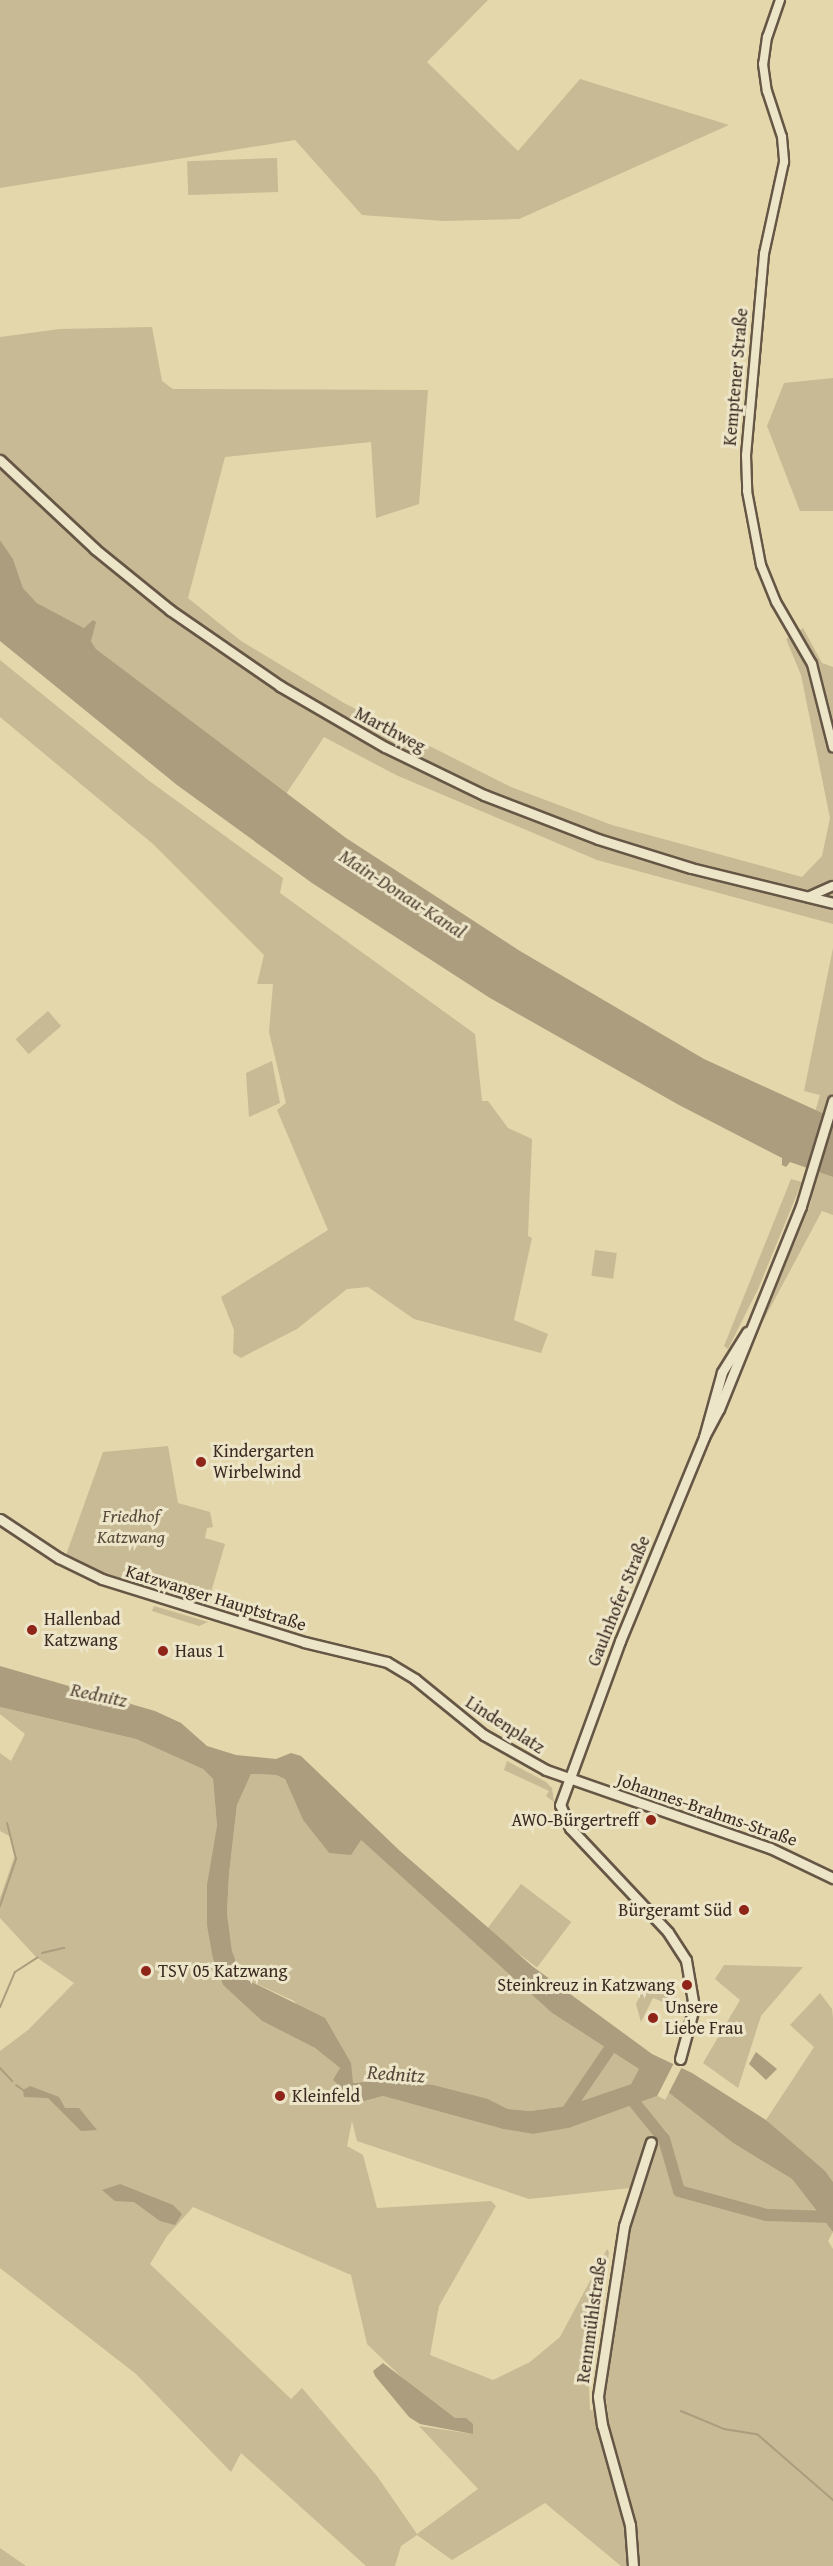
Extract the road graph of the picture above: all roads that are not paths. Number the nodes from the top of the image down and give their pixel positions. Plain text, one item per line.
1 (780, 0) edge
2 (0, 460) edge
3 (833, 747) edge
4 (833, 886) edge
5 (808, 897) junction
6 (833, 903) edge
7 (833, 1101) edge
8 (0, 1519) edge
9 (429, 1690) joint
10 (568, 1780) junction
11 (833, 1878) edge
12 (680, 2059) dead end
13 (651, 2142) dead end
14 (633, 2566) edge

1 - 3 street, Kemptener Straße
2 - 5 main road, Marthweg
4 - 5 street
5 - 6 main road, Marthweg
7 - 10 main road, Gaulnhofer Straße
8 - 9 main road, Katzwanger Hauptstraße
9 - 10 main road, Lindenplatz
10 - 11 main road, Johannes-Brahms-Straße
10 - 12 main road
13 - 14 main road, Rennmühlstraße

